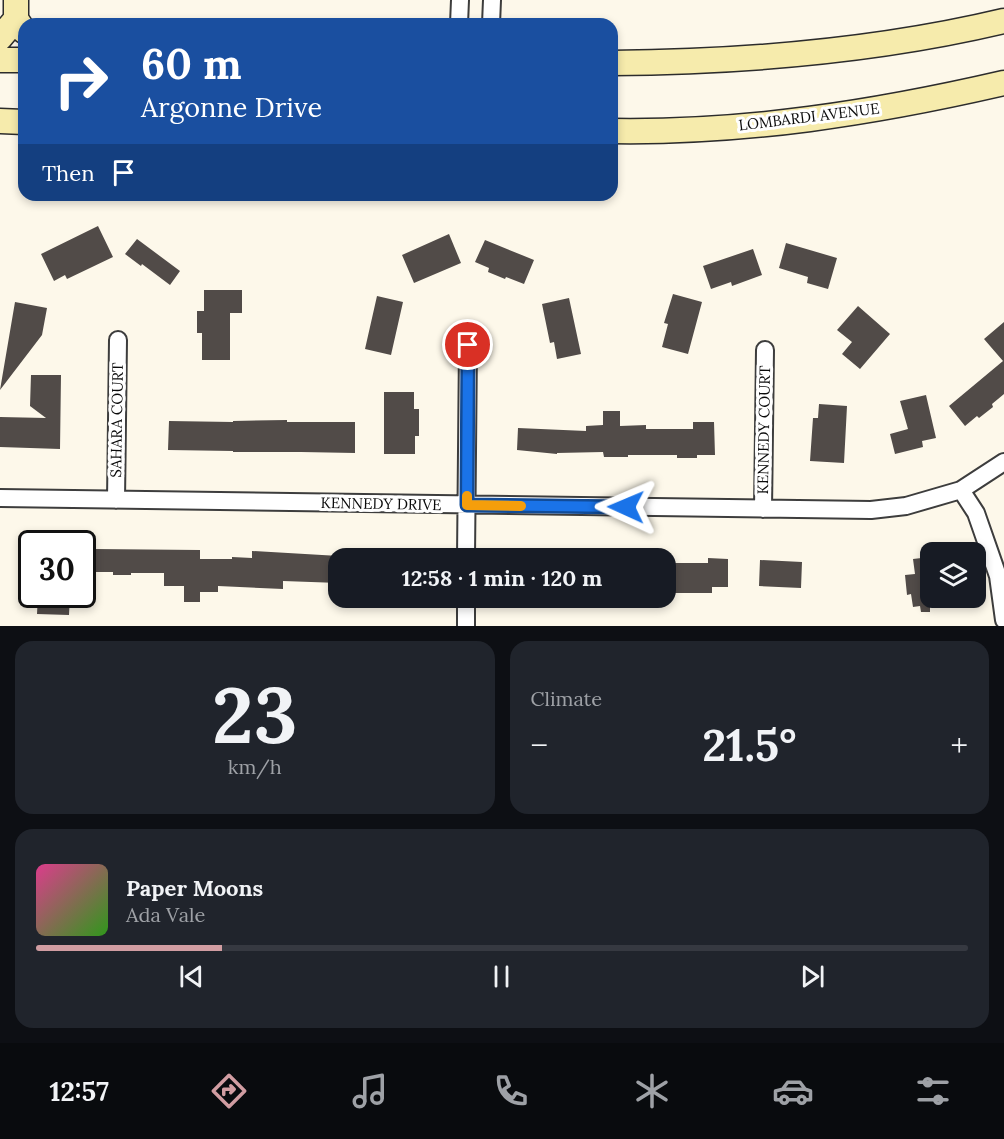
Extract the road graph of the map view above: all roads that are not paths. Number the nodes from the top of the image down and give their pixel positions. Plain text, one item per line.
1 (460, 0) edge
2 (492, 0) edge
3 (18, 18) edge
4 (459, 18) edge
5 (491, 18) edge
6 (1004, 21) edge
7 (0, 38) edge
8 (0, 60) edge
9 (18, 60) edge
10 (618, 63) edge
11 (1004, 83) edge
12 (0, 121) edge
13 (18, 122) edge
14 (618, 131) edge
15 (118, 340) dead end
16 (468, 345) dead end
17 (765, 350) dead end
18 (1004, 462) edge
19 (961, 490) junction
20 (0, 498) edge
21 (116, 500) junction
22 (467, 505) junction
23 (763, 509) junction
24 (466, 548) edge
25 (466, 608) edge
26 (1004, 620) edge
27 (466, 626) edge

1 - 4 street
2 - 5 street
3 - 7 main road
6 - 10 main road
8 - 9 main road
11 - 14 main road, LOMBARDI AVENUE
12 - 13 main road
15 - 21 street, SAHARA COURT
16 - 22 street
17 - 23 street, KENNEDY COURT
18 - 19 street, KENNEDY DRIVE
19 - 23 street, KENNEDY DRIVE
19 - 26 street
20 - 21 street, KENNEDY DRIVE
21 - 22 street, KENNEDY DRIVE
22 - 23 street, KENNEDY DRIVE
22 - 24 street
25 - 27 street

